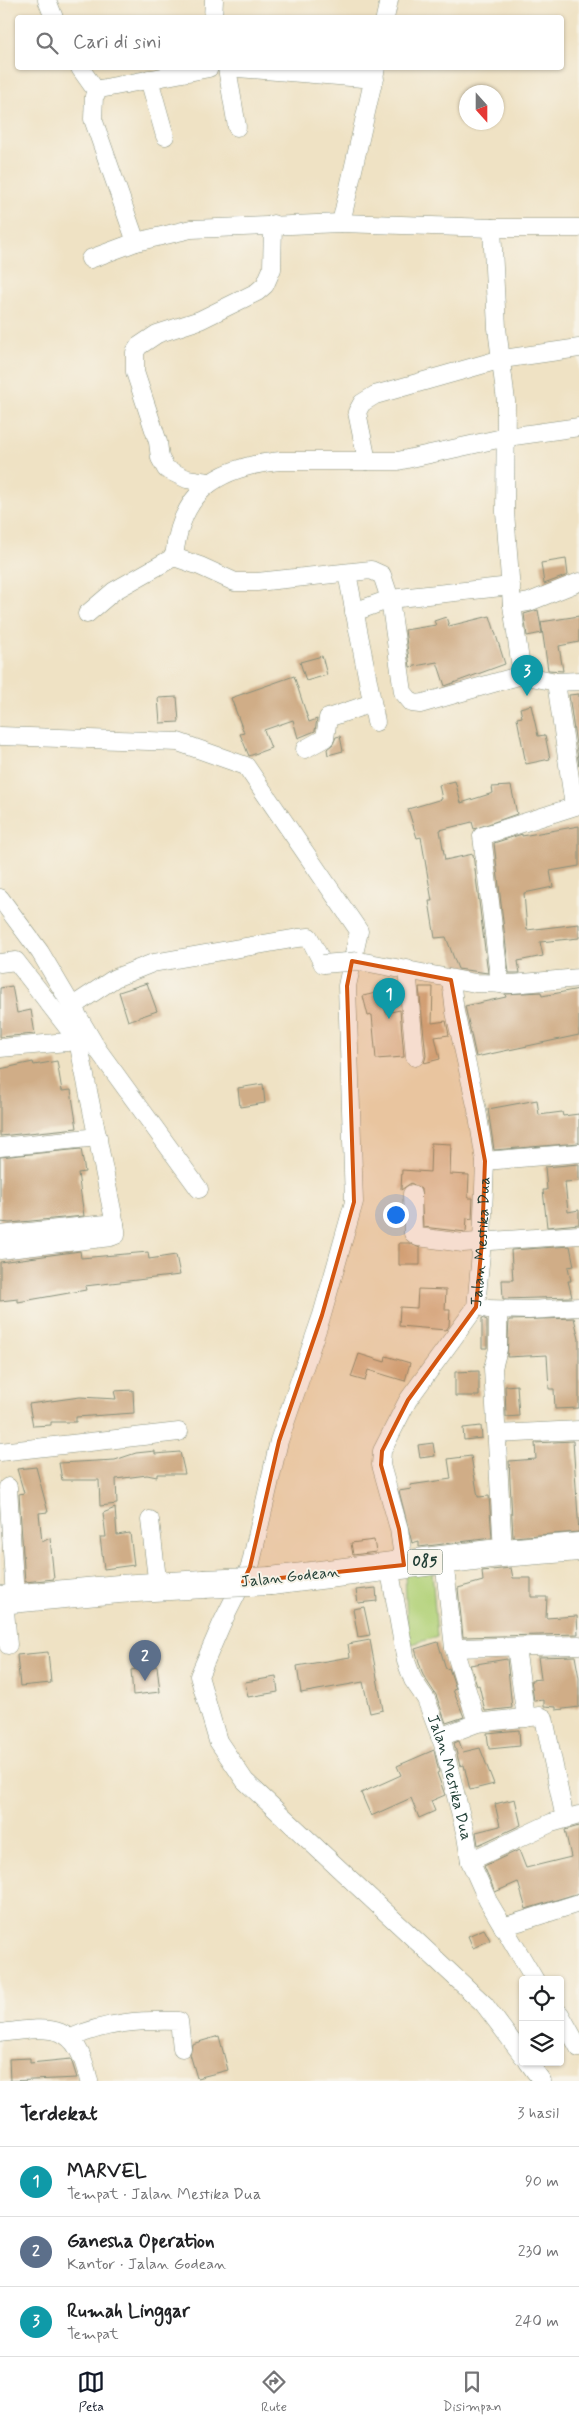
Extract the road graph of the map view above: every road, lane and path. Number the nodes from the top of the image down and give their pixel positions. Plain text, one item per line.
1 (47, 0) edge
2 (214, 0) edge
3 (389, 0) edge
4 (53, 15) edge
5 (213, 15) edge
6 (386, 15) edge
7 (81, 70) edge
8 (198, 70) edge
9 (226, 70) edge
10 (310, 70) edge
11 (375, 73) edge
12 (149, 79) junction
13 (96, 92) junction
14 (237, 127) dead end
15 (165, 136) dead end
16 (342, 223) junction
17 (273, 224) junction
18 (492, 228) junction
19 (579, 228) edge
20 (136, 242) junction
21 (90, 259) dead end
22 (579, 348) edge
23 (502, 359) junction
24 (579, 427) edge
25 (507, 437) junction
26 (367, 461) junction
27 (208, 482) junction
28 (174, 557) junction
29 (347, 573) junction
30 (579, 582) edge
31 (511, 586) junction
32 (390, 599) junction
33 (512, 606) junction
34 (354, 612) junction
35 (88, 614) dead end
36 (522, 675) junction
37 (579, 681) edge
38 (556, 682) junction
39 (372, 703) junction
40 (376, 722) dead end
41 (0, 736) edge
42 (305, 749) dead end
43 (577, 806) edge
44 (0, 898) edge
45 (0, 963) edge
46 (406, 969) junction
47 (579, 978) edge
48 (451, 980) junction
49 (500, 984) junction
50 (73, 1006) junction
51 (78, 1041) junction
52 (0, 1048) edge
53 (415, 1057) dead end
54 (98, 1137) junction
55 (0, 1147) edge
56 (579, 1153) edge
57 (485, 1161) junction
58 (199, 1189) dead end
59 (412, 1194) dead end
60 (115, 1223) junction
61 (0, 1235) edge
62 (579, 1235) edge
63 (489, 1242) junction
64 (0, 1250) edge
65 (579, 1307) edge
66 (485, 1309) junction
67 (579, 1430) edge
68 (179, 1432) dead end
69 (497, 1434) junction
70 (0, 1452) edge
71 (8, 1487) dead end
72 (150, 1520) dead end
73 (579, 1548) edge
74 (503, 1553) junction
75 (444, 1560) junction
76 (397, 1565) junction
77 (158, 1588) junction
78 (6, 1599) edge
79 (8, 1645) dead end
80 (579, 1645) edge
81 (516, 1647) junction
82 (454, 1648) junction
83 (526, 1718) junction
84 (477, 1723) junction
85 (440, 1737) junction
86 (572, 1817) edge
87 (470, 1861) junction
88 (579, 1903) edge
89 (503, 1927) junction
90 (533, 1976) edge
91 (564, 2021) edge
92 (0, 2033) edge
93 (71, 2038) junction
94 (182, 2048) dead end
95 (579, 2048) edge
96 (519, 2051) edge
97 (531, 2066) edge
98 (89, 2081) edge
99 (542, 2081) edge

1 - 4 street
2 - 5 street
3 - 6 street
7 - 13 street
8 - 12 street
9 - 14 street
10 - 11 street
11 - 16 street
12 - 13 street
12 - 15 street
13 - 20 street
16 - 17 street
16 - 18 street
17 - 20 street
17 - 27 street
18 - 19 street
18 - 23 street
20 - 21 street
22 - 23 street
23 - 25 street
23 - 26 street
24 - 25 street
25 - 26 street
25 - 31 street
26 - 27 street
27 - 28 street
28 - 29 street
28 - 35 street
29 - 32 street
29 - 34 street
30 - 33 street
31 - 32 street
31 - 33 street
32 - 34 street
32 - 36 street
33 - 36 street
34 - 39 street
36 - 38 street
37 - 38 street
38 - 43 street
39 - 40 street
39 - 42 street
41 - 96 street
43 - 49 street
44 - 50 street
45 - 51 street
46 - 48 street
46 - 50 street, bridge
46 - 53 street
47 - 49 street
48 - 49 street
48 - 57 street, Jalan Mestika Dua
50 - 58 street
51 - 52 street
51 - 54 street
54 - 55 street
54 - 60 street
56 - 57 street
57 - 63 street, Jalan Mestika Dua
59 - 63 street
60 - 61 street
60 - 64 street
62 - 63 street
63 - 66 street, Jalan Mestika Dua
65 - 66 street
66 - 69 street
66 - 76 street, Jalan Mestika Dua
67 - 69 street
68 - 70 street
69 - 74 street
71 - 78 street
72 - 77 street
73 - 74 main road, Jalan Godean / 085
74 - 75 main road, Jalan Godean / 085
75 - 76 main road, Jalan Godean / 085
75 - 82 street
76 - 77 main road, Jalan Godean / 085, bridge
76 - 85 street, Jalan Mestika Dua
77 - 78 main road, Jalan Godean / 085
78 - 79 street
80 - 81 street
81 - 82 street
81 - 83 street
82 - 84 street
83 - 84 street
83 - 86 street
84 - 85 street
85 - 87 street, Jalan Mestika Dua
86 - 87 street
87 - 89 street, Jalan Mestika Dua
88 - 89 street
89 - 90 street, Jalan Mestika Dua
91 - 95 street
92 - 93 street
93 - 94 street
93 - 98 street
97 - 99 street

